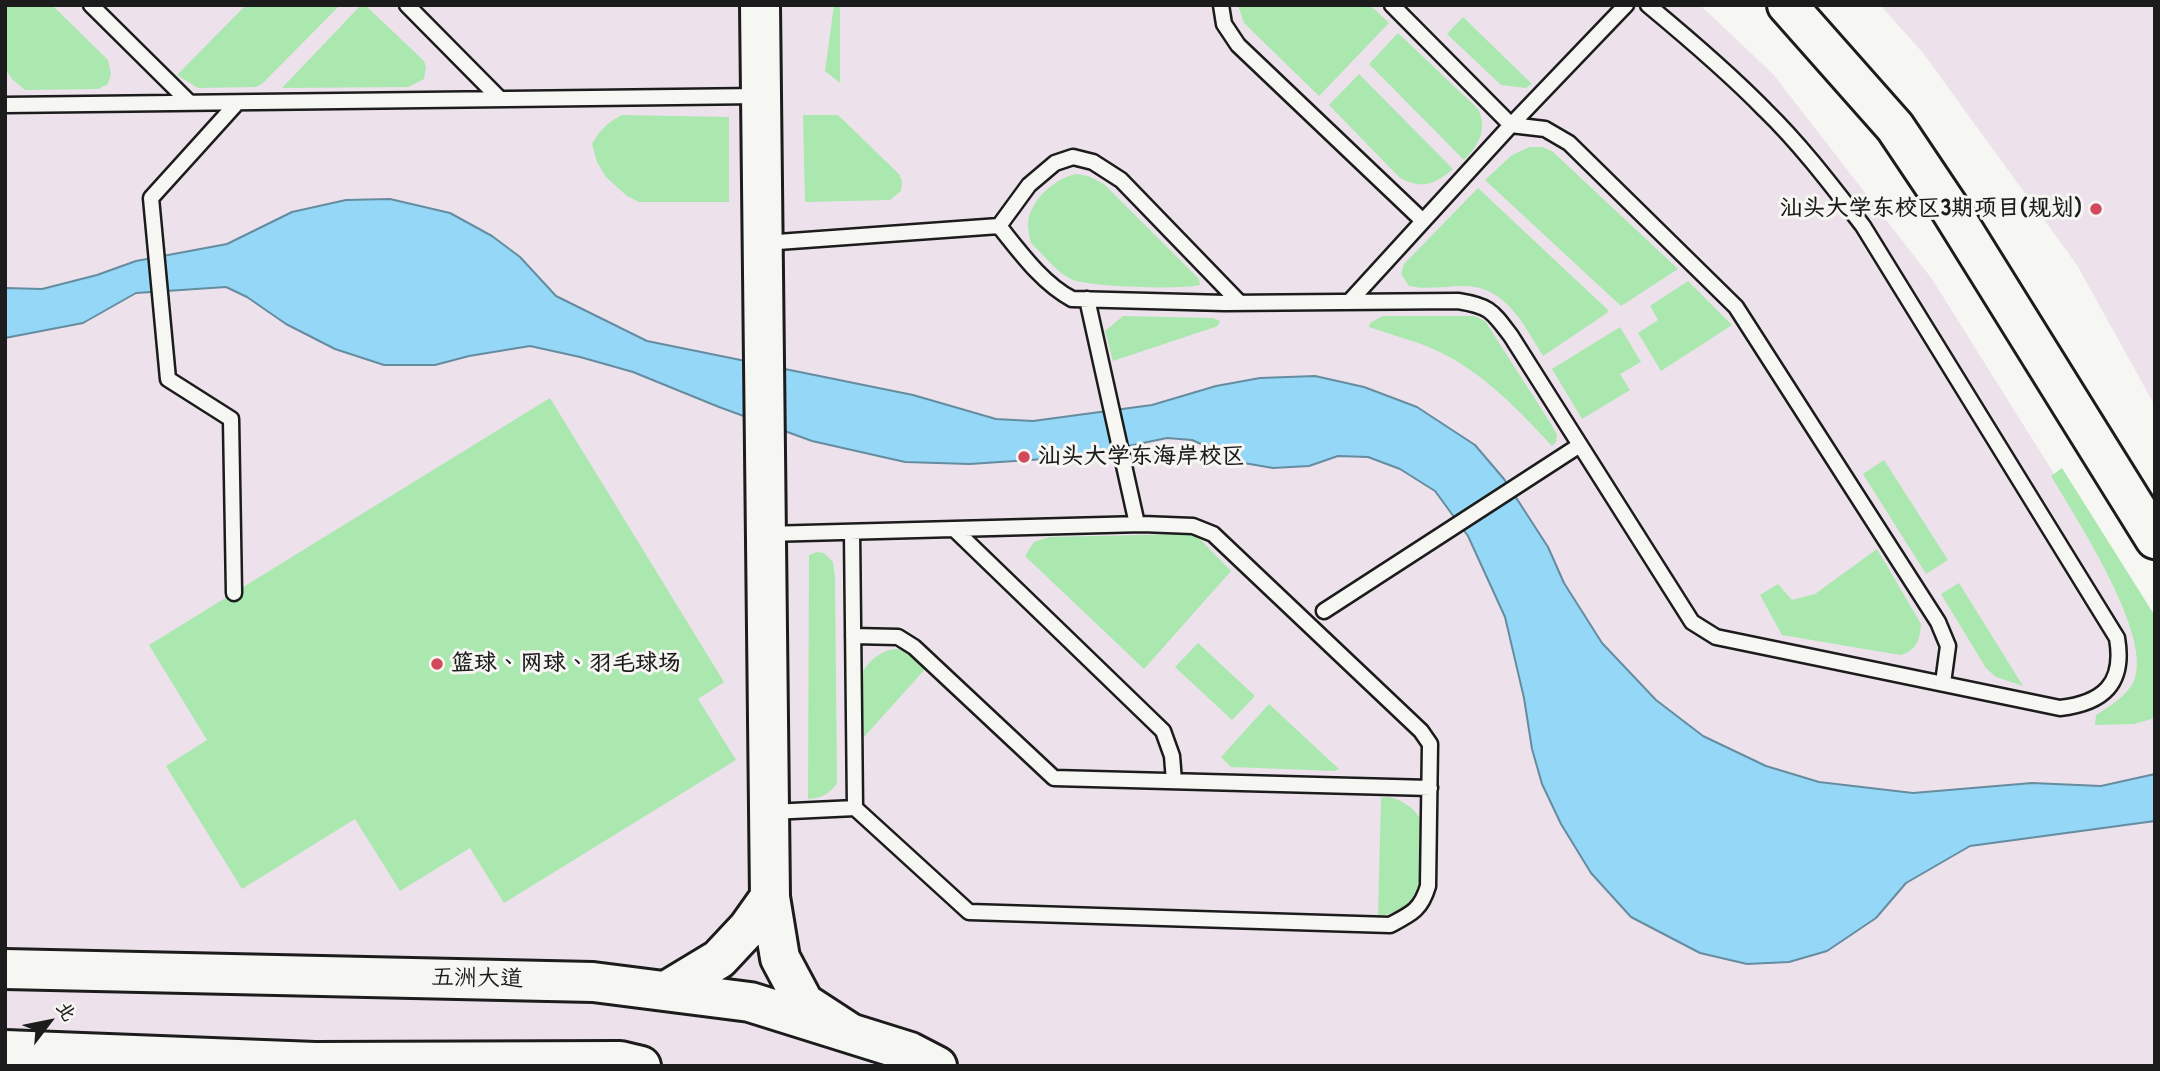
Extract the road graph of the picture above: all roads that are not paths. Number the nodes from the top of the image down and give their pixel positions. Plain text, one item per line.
1 (91, 5) edge
2 (407, 5) edge
3 (760, 5) edge
4 (1221, 5) edge
5 (1392, 5) edge
6 (1626, 5) edge
7 (1648, 5) edge
8 (1787, 5) edge
9 (761, 96) junction
10 (500, 99) junction
11 (190, 103) junction
12 (237, 103) junction
13 (5, 105) edge
14 (1511, 125) junction
15 (1423, 221) junction
16 (999, 226) junction
17 (763, 243) junction
18 (1087, 299) junction
19 (1350, 301) junction
20 (1240, 303) junction
21 (1580, 445) junction
22 (1137, 524) junction
23 (954, 529) junction
24 (852, 532) junction
25 (766, 534) junction
26 (2155, 539) edge
27 (234, 593) dead end
28 (1324, 611) dead end
29 (853, 636) junction
30 (1942, 683) junction
31 (1174, 781) junction
32 (1430, 788) junction
33 (855, 808) junction
34 (769, 812) junction
35 (770, 897) junction
36 (5, 969) edge
37 (666, 991) junction
38 (850, 1033) junction
39 (5, 1050) edge
40 (314, 1064) edge
41 (641, 1066) edge
42 (937, 1066) edge

1 - 11 lane
2 - 10 lane
3 - 9 main road
4 - 15 lane
5 - 14 lane
6 - 14 lane
7 - 30 lane
8 - 26 main road
9 - 10 lane
9 - 17 main road
10 - 12 lane
11 - 12 lane
11 - 13 lane
12 - 27 lane
14 - 15 lane
14 - 30 lane
15 - 19 lane
16 - 17 lane
16 - 18 lane
16 - 20 lane
17 - 25 main road
18 - 20 lane
18 - 22 lane
19 - 20 lane
19 - 21 lane
21 - 28 lane
21 - 30 lane
22 - 23 lane
22 - 32 lane
23 - 24 lane
23 - 31 lane
24 - 25 lane
24 - 29 lane
25 - 34 main road
29 - 31 lane
29 - 33 lane
31 - 32 lane
32 - 33 lane
33 - 34 lane
34 - 35 main road
35 - 37 main road
35 - 38 main road
36 - 37 main road, 五洲大道
37 - 38 main road, 五洲大道
38 - 42 main road, 五洲大道
39 - 40 main road
40 - 41 main road

